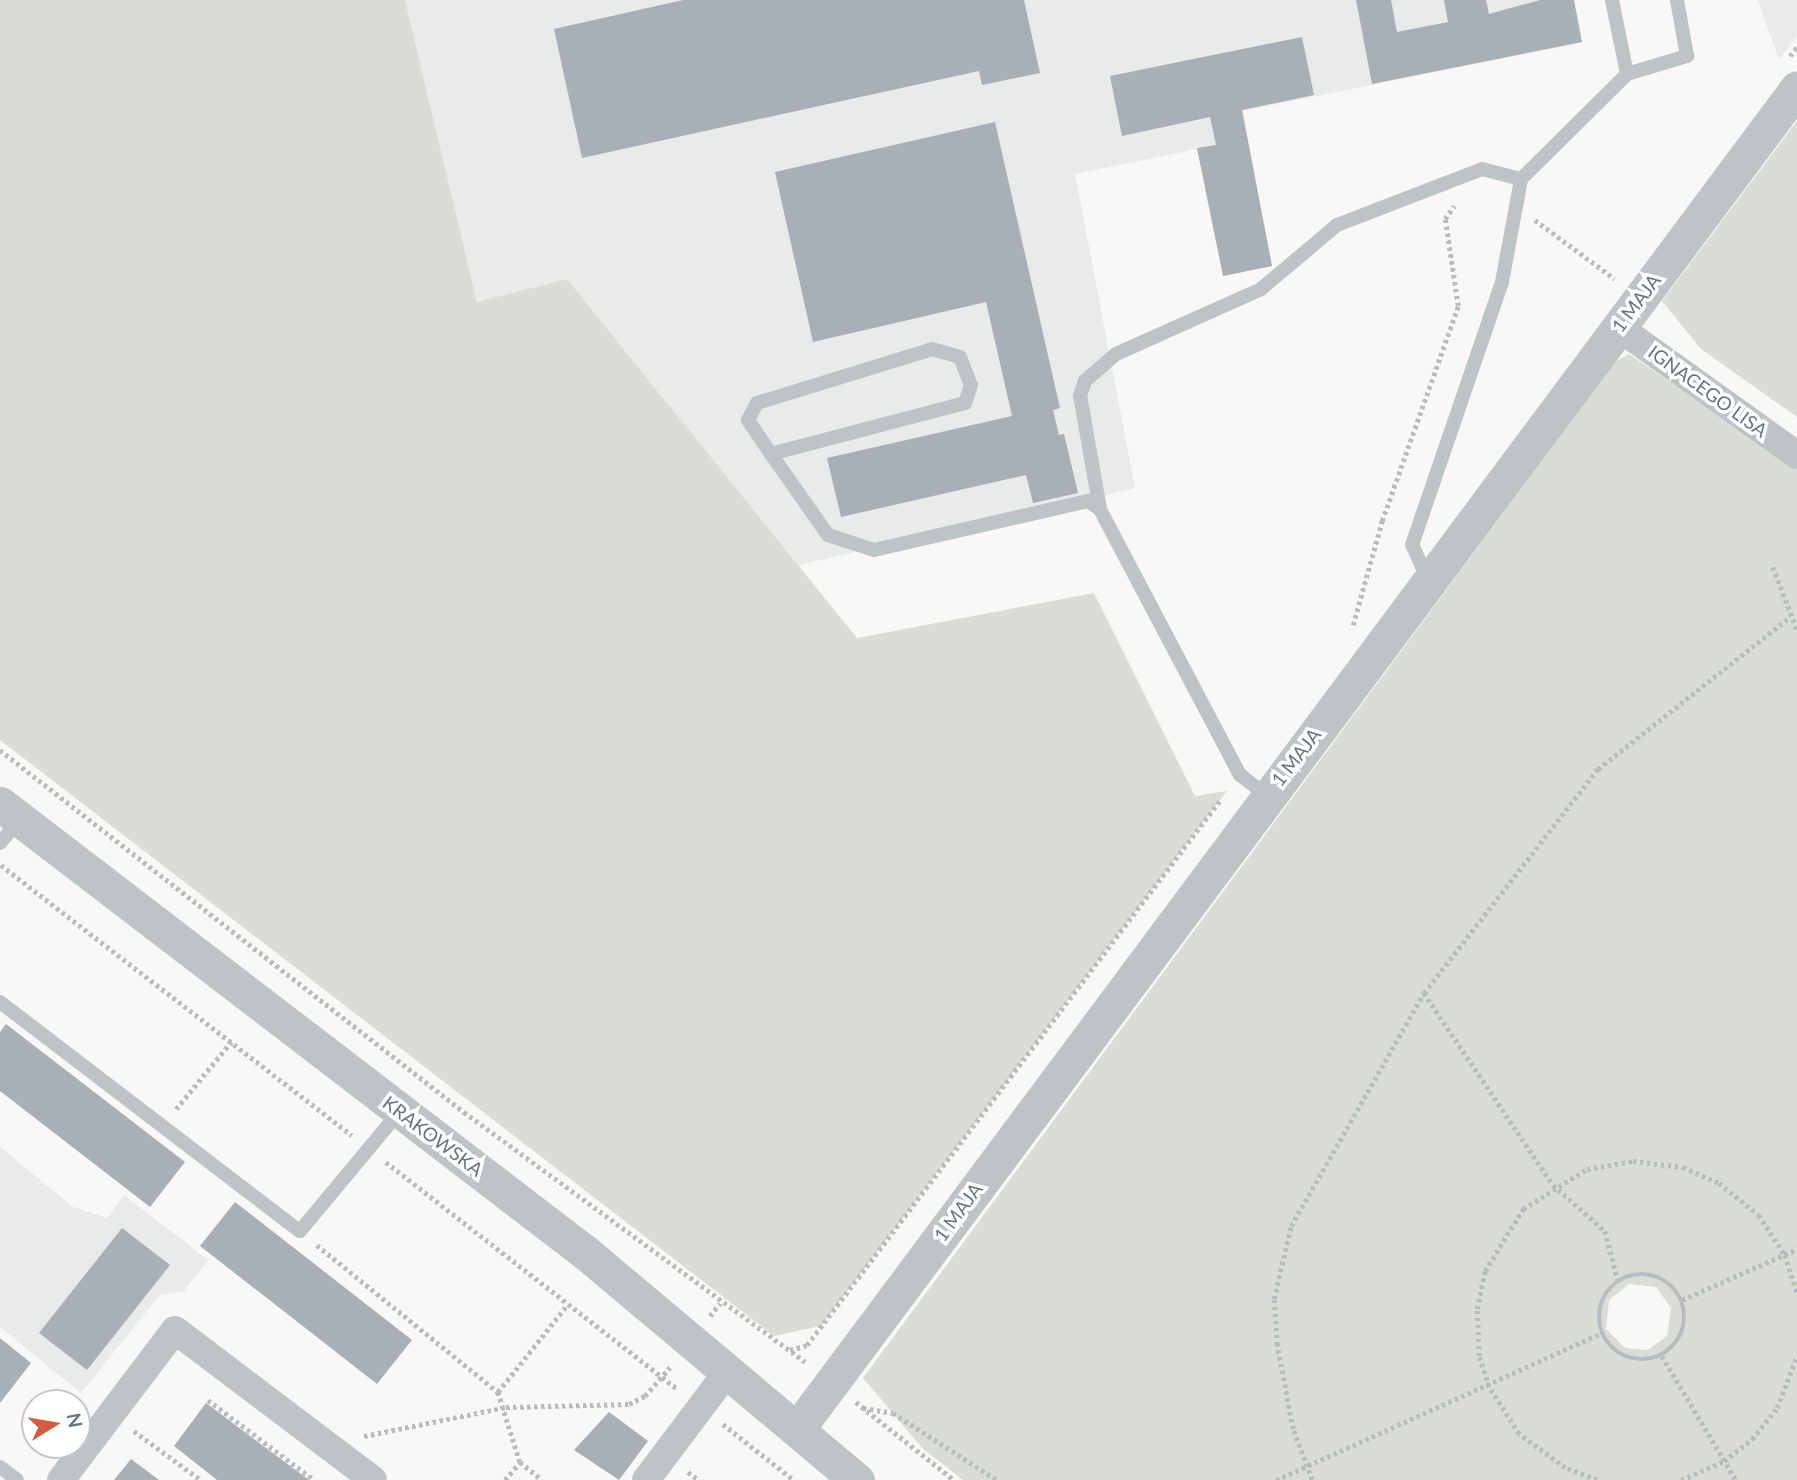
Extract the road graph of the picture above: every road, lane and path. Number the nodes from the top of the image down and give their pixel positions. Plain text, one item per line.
1 (1612, 0) edge
2 (1676, 0) edge
3 (1627, 74) junction
4 (1797, 88) edge
5 (1482, 169) junction
6 (1521, 179) junction
7 (1519, 205) junction
8 (1639, 299) junction
9 (1618, 327) junction
10 (771, 454) junction
11 (1797, 455) edge
12 (1101, 509) junction
13 (1773, 568) dead end
14 (1428, 581) junction
15 (1790, 617) junction
16 (1797, 630) edge
17 (1345, 637) dead end
18 (0, 750) edge
19 (1253, 785) junction
20 (7, 822) edge
21 (0, 865) edge
22 (1424, 993) junction
23 (0, 1002) edge
24 (231, 1042) junction
25 (400, 1111) junction
26 (162, 1126) junction
27 (369, 1148) junction
28 (1553, 1185) junction
29 (300, 1231) junction
30 (1797, 1249) edge
31 (1785, 1255) junction
32 (1618, 1280) junction
33 (1797, 1292) edge
34 (1682, 1300) junction
35 (568, 1304) junction
36 (1602, 1334) junction
37 (790, 1350) junction
38 (1662, 1356) junction
39 (1797, 1356) edge
40 (729, 1370) junction
41 (662, 1377) junction
42 (832, 1383) junction
43 (1489, 1387) junction
44 (498, 1392) junction
45 (208, 1400) dead end
46 (506, 1407) junction
47 (701, 1407) junction
48 (862, 1408) junction
49 (111, 1413) junction
50 (798, 1428) junction
51 (326, 1444) junction
52 (1724, 1461) junction
53 (520, 1462) junction
54 (1304, 1464) junction
55 (0, 1467) edge
56 (17, 1480) edge
57 (61, 1480) edge
58 (201, 1480) edge
59 (314, 1480) edge
60 (373, 1480) edge
61 (505, 1480) edge
62 (542, 1480) edge
63 (646, 1480) edge
64 (794, 1480) edge
65 (857, 1480) edge
66 (954, 1480) edge
67 (997, 1480) edge
68 (1276, 1480) edge
69 (1312, 1480) edge
70 (1597, 1480) edge
71 (1681, 1480) edge
72 (1736, 1480) edge

1 - 3 lane
2 - 3 lane
3 - 6 lane
4 - 8 street, 1 MAJA
5 - 6 lane
5 - 12 lane
5 - 17 path
6 - 7 lane
7 - 8 path
7 - 14 lane
8 - 9 street, 1 MAJA
9 - 11 street, IGNACEGO LISA
9 - 14 street, 1 MAJA
10 - 10 lane
10 - 12 lane
12 - 19 lane
13 - 15 path
14 - 19 street, 1 MAJA
15 - 16 path
15 - 22 path
18 - 37 path
19 - 37 path
19 - 42 street, 1 MAJA
20 - 25 street, KRAKOWSKA
21 - 24 path
22 - 28 path
22 - 54 path
23 - 26 lane
24 - 26 path
24 - 27 path
25 - 27 lane
25 - 40 street, KRAKOWSKA
26 - 29 lane
27 - 29 lane
27 - 35 path
28 - 31 path
28 - 32 path
28 - 43 path
29 - 44 path
30 - 31 path
31 - 33 path
31 - 34 path
32 - 34 path
32 - 36 path
34 - 38 path
35 - 41 path
35 - 44 path
36 - 38 path
36 - 43 path
37 - 42 path
38 - 52 path
39 - 52 path
40 - 47 street
40 - 50 street, KRAKOWSKA
41 - 46 path
41 - 47 path
42 - 48 path
42 - 50 street, 1 MAJA
43 - 54 path
43 - 70 path
44 - 46 path
45 - 59 path
46 - 51 path
46 - 53 path
47 - 63 street
47 - 64 path
48 - 66 path
48 - 67 path
49 - 51 street
49 - 57 street
49 - 58 path
50 - 65 street, KRAKOWSKA
51 - 60 street
52 - 71 path
52 - 72 path
53 - 61 path
53 - 62 path
54 - 68 path
54 - 69 path
55 - 56 lane

